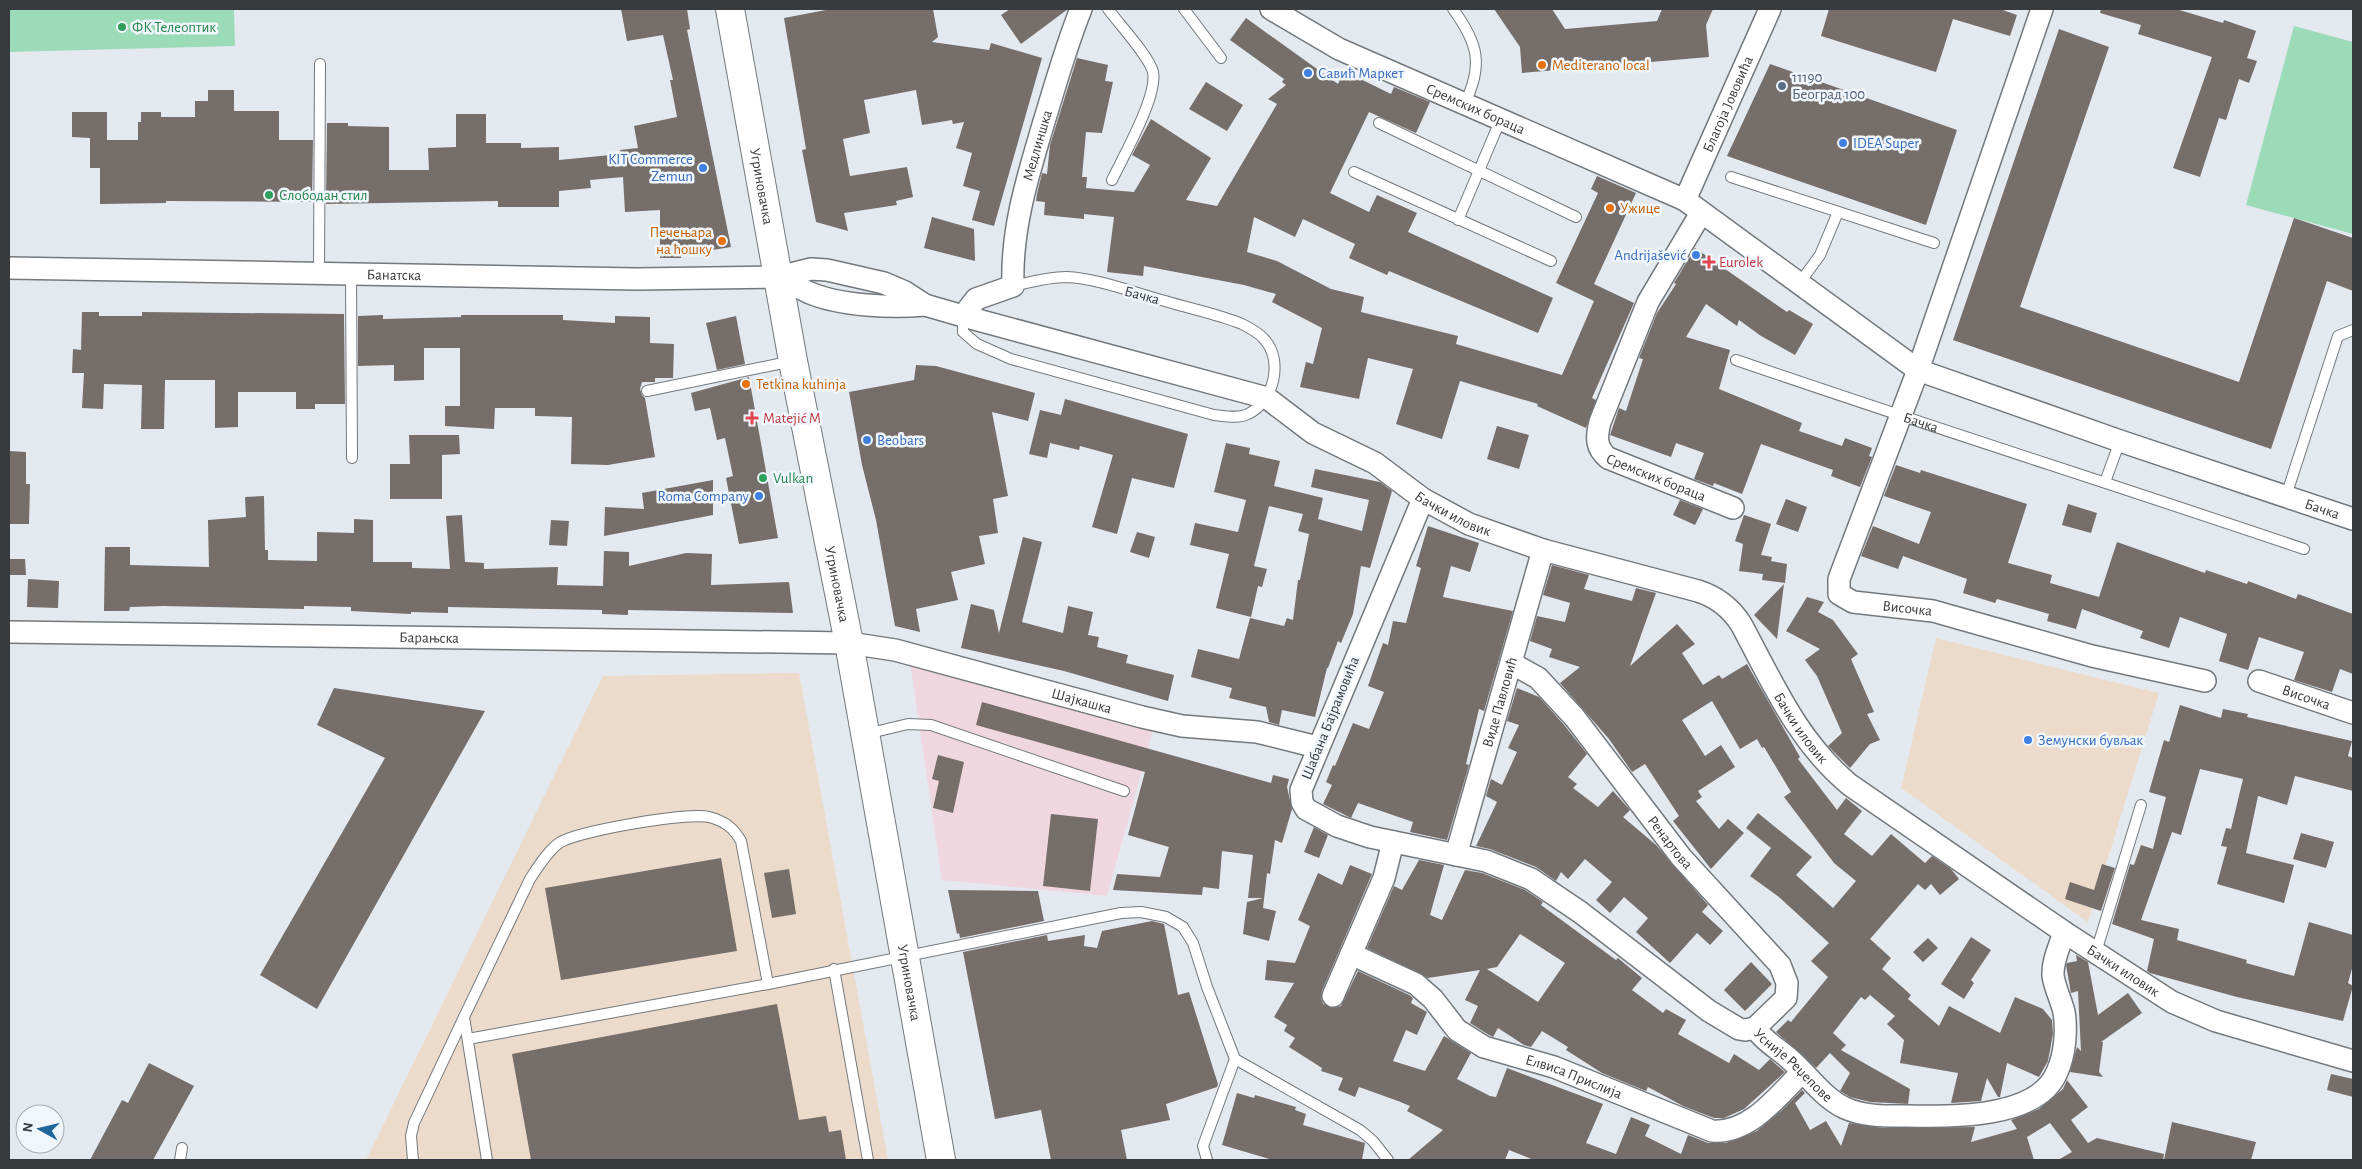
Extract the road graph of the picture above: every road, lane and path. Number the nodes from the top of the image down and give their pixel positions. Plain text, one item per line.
1 (730, 9) edge
2 (1081, 9) edge
3 (1108, 9) edge
4 (1184, 9) edge
5 (1271, 9) edge
6 (1453, 9) edge
7 (1770, 9) edge
8 (2042, 9) edge
9 (1221, 58) dead end
10 (320, 64) dead end
11 (1464, 105) junction
12 (1500, 121) junction
13 (1379, 123) dead end
14 (1480, 171) junction
15 (1354, 172) dead end
16 (1731, 177) dead end
17 (1112, 180) dead end
18 (1684, 200) junction
19 (1838, 212) junction
20 (1701, 214) junction
21 (1576, 217) dead end
22 (1458, 220) junction
23 (1934, 243) dead end
24 (1551, 261) dead end
25 (9, 268) edge
26 (320, 273) junction
27 (351, 274) junction
28 (779, 277) junction
29 (1798, 284) junction
30 (1013, 286) junction
31 (963, 316) junction
32 (2353, 330) edge
33 (1736, 360) dead end
34 (793, 361) junction
35 (1918, 370) junction
36 (647, 391) dead end
37 (1267, 398) junction
38 (1900, 417) junction
39 (2120, 441) junction
40 (352, 458) dead end
41 (2105, 482) junction
42 (2286, 496) junction
43 (1423, 500) junction
44 (1734, 508) dead end
45 (2353, 519) edge
46 (1543, 550) junction
47 (2304, 550) dead end
48 (9, 632) edge
49 (849, 643) junction
50 (1511, 663) junction
51 (2206, 681) dead end
52 (2259, 681) dead end
53 (2353, 713) edge
54 (865, 734) junction
55 (1317, 748) junction
56 (1124, 791) dead end
57 (2141, 805) dead end
58 (1393, 842) junction
59 (1456, 855) junction
60 (2064, 932) junction
61 (2096, 952) junction
62 (1351, 954) junction
63 (905, 956) junction
64 (834, 969) junction
65 (768, 984) junction
66 (1333, 996) dead end
67 (464, 1017) junction
68 (1755, 1028) junction
69 (468, 1039) junction
70 (1235, 1059) junction
71 (2353, 1061) edge
72 (1802, 1072) junction
73 (182, 1148) dead end
74 (180, 1160) edge
75 (413, 1160) edge
76 (487, 1160) edge
77 (868, 1160) edge
78 (941, 1160) edge
79 (1207, 1160) edge
80 (1388, 1160) edge

1 - 28 main road, Угриновачка
2 - 30 street, Медлиншка
3 - 17 lane
4 - 9 lane
5 - 11 street, Сремских бораца
6 - 11 lane
7 - 18 street, Благоја Јововића
8 - 35 street
10 - 26 lane
11 - 12 street, Сремских бораца
12 - 14 lane
12 - 18 street, Сремских бораца
13 - 14 lane
14 - 21 lane
14 - 22 lane
15 - 22 lane
16 - 19 lane
18 - 20 street, Бачка
19 - 23 lane
19 - 29 lane
20 - 29 street, Бачка
20 - 44 street, Сремских бораца
22 - 24 lane
25 - 26 street, Банатска
26 - 27 street, Банатска
27 - 28 street, Банатска
27 - 40 lane
28 - 31 street
28 - 34 main road, Угриновачка
29 - 35 street, Бачка
30 - 31 street, Бачка
30 - 37 lane, Бачка
31 - 37 street
31 - 37 lane
32 - 42 lane
33 - 38 lane, Бачка
34 - 36 lane
34 - 49 main road, Угриновачка
35 - 38 street, Височка
35 - 39 street, Бачка
37 - 43 street, Бачки иловик
38 - 41 lane, Бачка
38 - 51 street, Височка
39 - 41 lane
39 - 42 street, Бачка
41 - 47 lane, Бачка
42 - 45 street, Бачка
43 - 46 street, Бачки иловик
43 - 55 street, Шабана Бајрамовића
46 - 50 street, Виде Павловић
46 - 60 street, Бачки иловик
48 - 49 street, Барањска
49 - 54 main road, Угриновачка
49 - 55 street, Шајкашка
50 - 59 street, Виде Павловић
50 - 68 street, Ренартова
52 - 53 street, Височка
54 - 56 lane
54 - 63 main road, Угриновачка
55 - 58 street, Шабана Бајрамовића
57 - 61 lane
58 - 59 street, Усније Реџепове
58 - 62 street
59 - 68 street, Усније Реџепове
60 - 61 street, Бачки иловик
60 - 72 street, Усније Реџепове
61 - 71 street, Бачки иловик
62 - 66 street
62 - 72 street, Елвиса Прислија
63 - 64 lane
63 - 70 lane
63 - 78 main road, Угриновачка
64 - 65 lane
64 - 77 lane
65 - 67 lane
65 - 69 lane
67 - 69 lane
67 - 75 lane
68 - 72 street, Усније Реџепове
69 - 76 lane
70 - 79 lane
70 - 80 lane
73 - 74 lane

